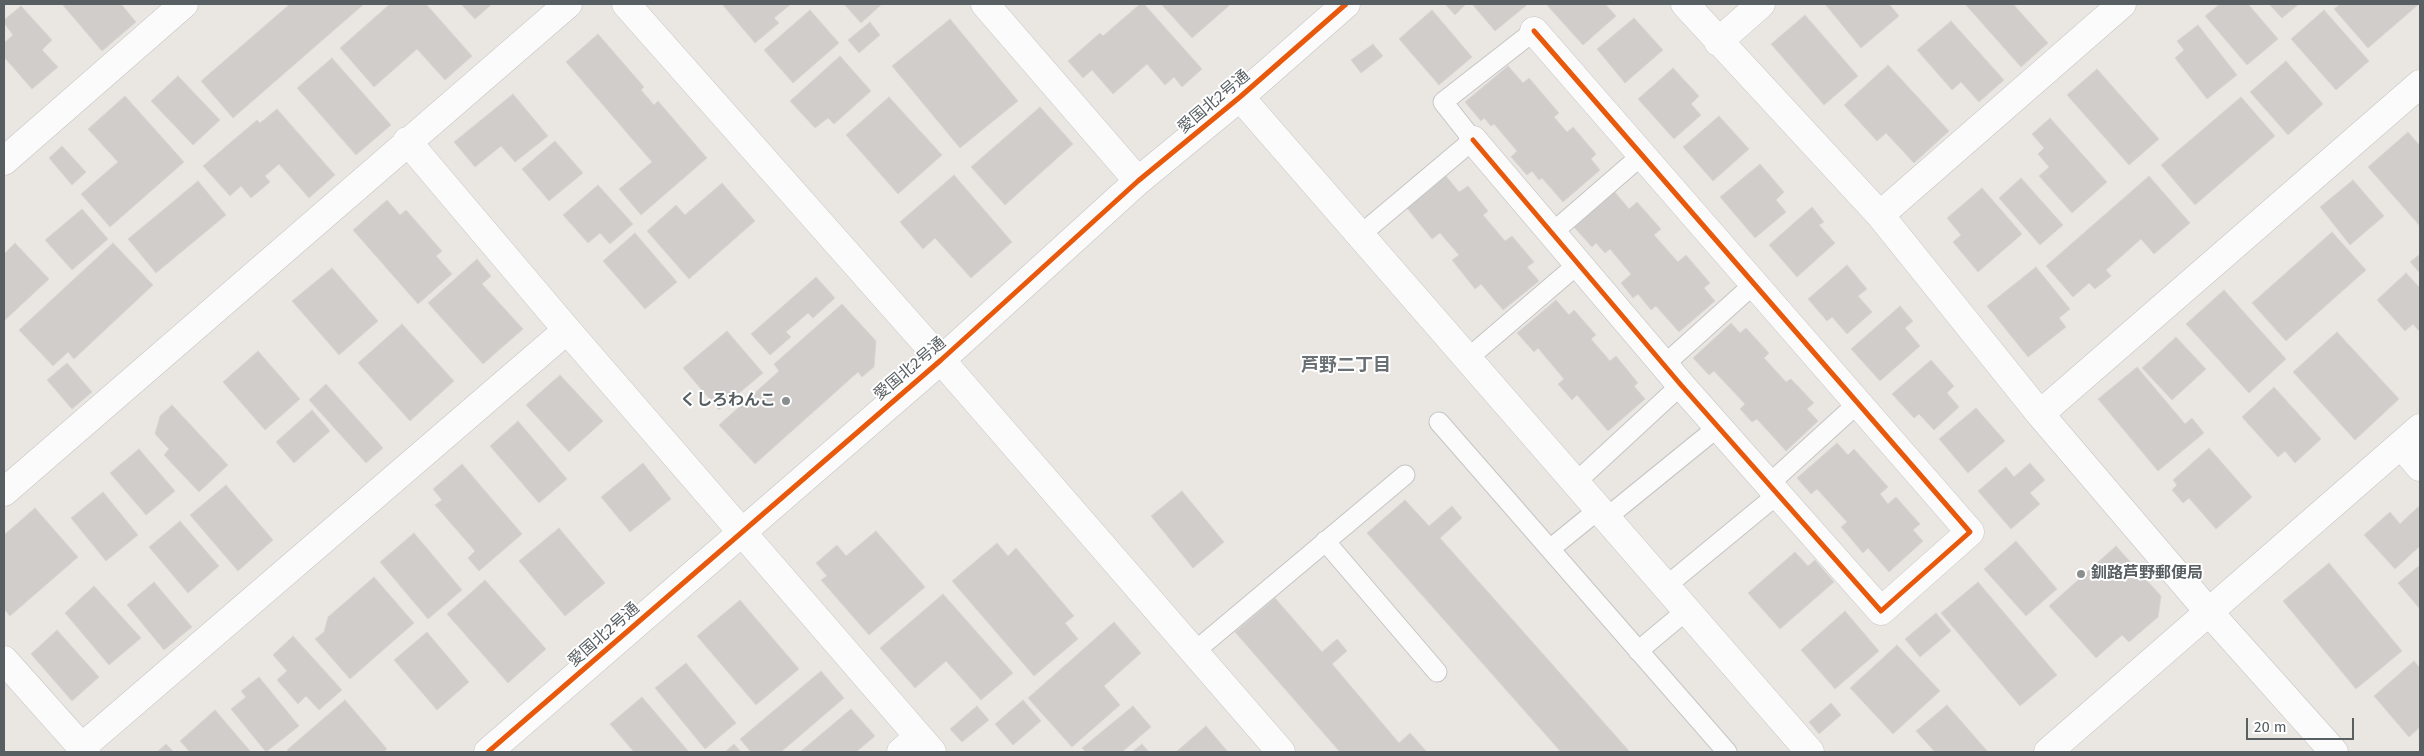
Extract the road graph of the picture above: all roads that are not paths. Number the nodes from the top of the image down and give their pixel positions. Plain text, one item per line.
1 (568, 4) edge
2 (626, 4) edge
3 (985, 4) edge
4 (1346, 4) edge
5 (1685, 4) edge
6 (1761, 4) edge
7 (2122, 4) edge
8 (170, 8) edge
9 (1534, 32) joint
10 (1718, 42) junction
11 (2420, 84) edge
12 (1240, 97) junction
13 (1474, 140) junction
14 (408, 141) junction
15 (1642, 155) junction
16 (4, 161) edge
17 (1138, 181) junction
18 (1880, 215) junction
19 (1552, 233) junction
20 (1360, 235) junction
21 (1578, 264) junction
22 (1754, 284) junction
23 (567, 330) junction
24 (1467, 359) junction
25 (941, 360) junction
26 (1673, 375) junction
27 (1858, 404) junction
28 (2040, 414) junction
29 (1439, 422) dead end
30 (1718, 427) junction
31 (2411, 437) edge
32 (2420, 467) edge
33 (1405, 474) dead end
34 (1575, 483) junction
35 (1774, 489) junction
36 (4, 492) edge
37 (1602, 514) junction
38 (741, 533) junction
39 (1325, 541) junction
40 (1550, 549) junction
41 (1665, 587) junction
42 (1686, 611) junction
43 (2208, 611) junction
44 (1638, 651) junction
45 (1194, 652) junction
46 (4, 660) edge
47 (1437, 672) dead end
48 (917, 747) edge
49 (84, 750) edge
50 (488, 752) edge
51 (1281, 752) edge
52 (1727, 752) edge
53 (1810, 752) edge
54 (2048, 752) edge
55 (2334, 752) edge

1 - 14 street
2 - 25 street
3 - 17 street
4 - 12 street, 愛国北2号通
5 - 10 street
6 - 10 street
7 - 18 street
8 - 16 street
9 - 13 lane
9 - 15 street
10 - 18 street
11 - 28 street
12 - 17 street, 愛国北2号通
12 - 20 street
13 - 19 street
13 - 20 lane
14 - 23 street
14 - 36 street
15 - 19 lane
15 - 22 street
17 - 25 street, 愛国北2号通
18 - 28 street
19 - 21 street
20 - 24 street
21 - 24 lane
21 - 26 street
22 - 26 lane
22 - 27 street
23 - 38 street
23 - 49 street
24 - 34 street
25 - 38 street, 愛国北2号通
25 - 45 street
26 - 30 street
26 - 34 lane
27 - 35 lane
27 - 35 street
28 - 43 street
29 - 40 lane
30 - 35 street
30 - 37 lane
31 - 32 street
31 - 43 street
33 - 39 lane
34 - 37 street
35 - 41 lane
37 - 40 lane
37 - 41 street
38 - 48 street
38 - 50 street, 愛国北2号通
39 - 45 lane
39 - 47 lane
40 - 44 lane
41 - 42 street
42 - 44 lane
42 - 53 street
43 - 54 street
43 - 55 street
44 - 52 lane
45 - 51 street
46 - 49 street

